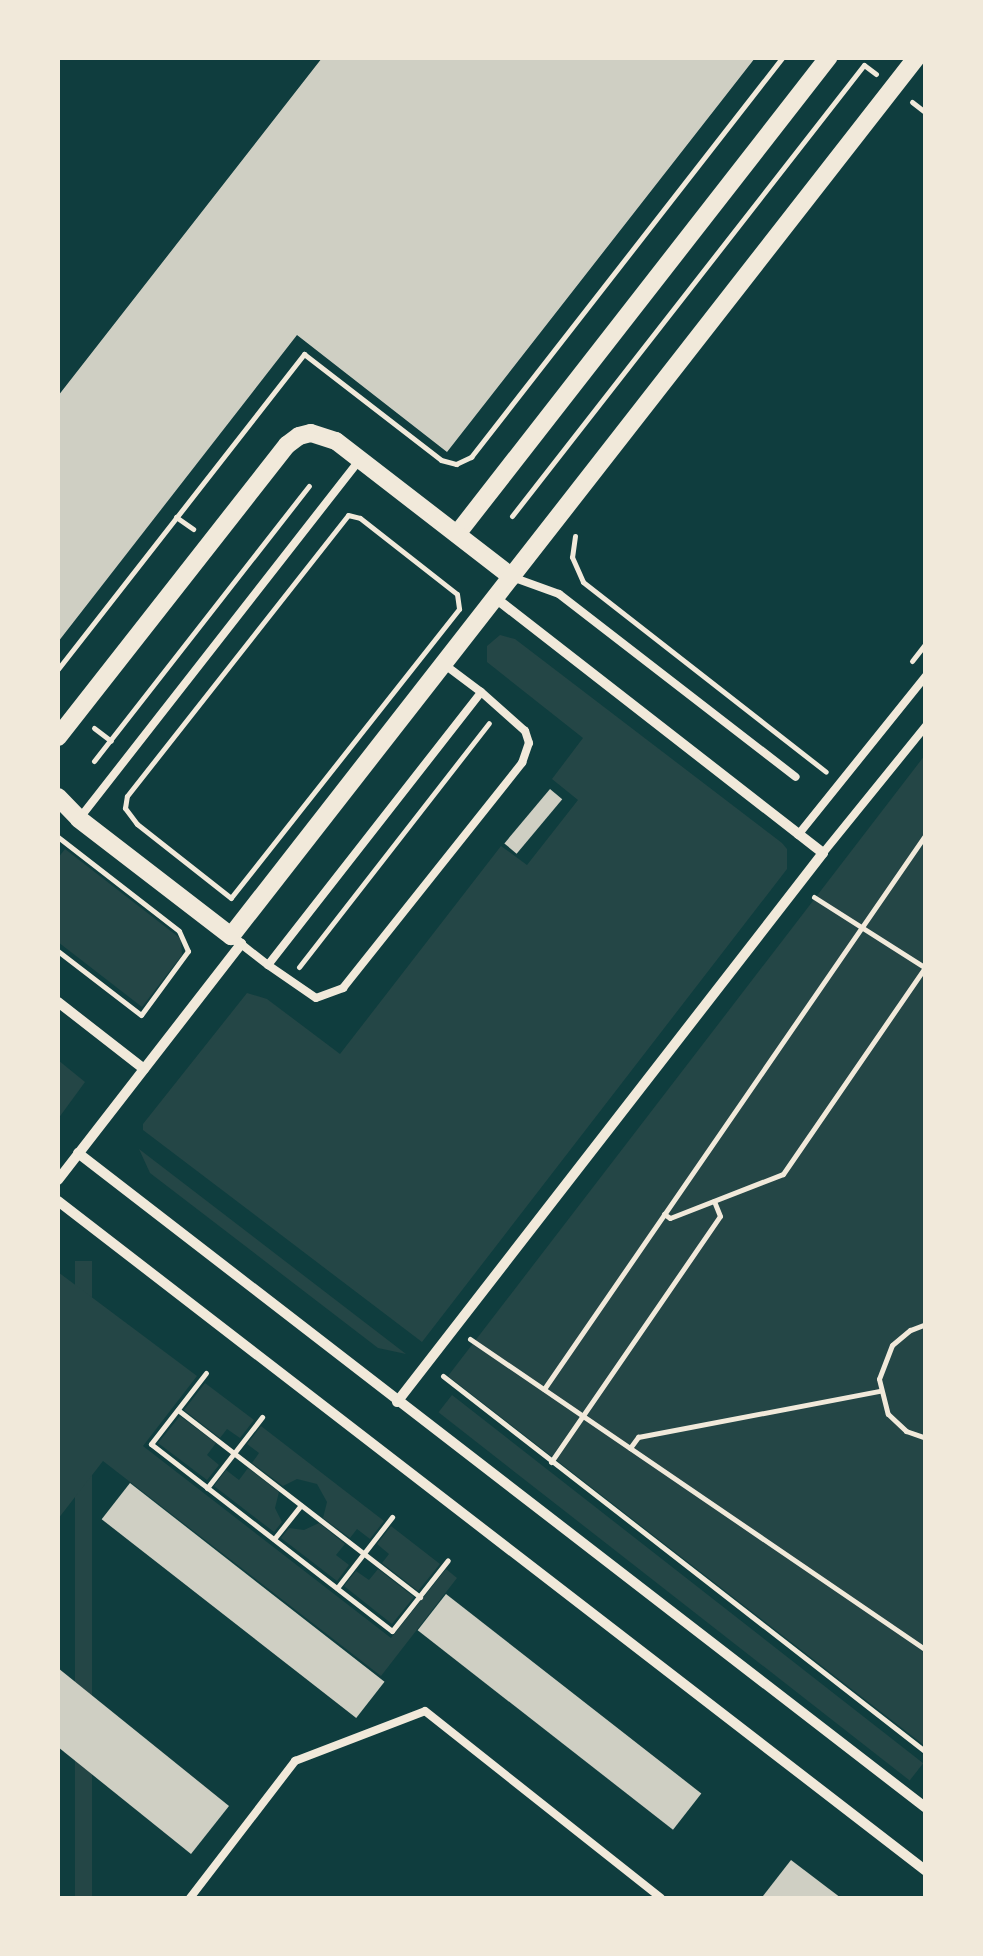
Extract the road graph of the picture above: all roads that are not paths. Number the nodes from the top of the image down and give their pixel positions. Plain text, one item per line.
1 (828, 58) edge
2 (921, 59) edge
3 (360, 459) junction
4 (457, 534) junction
5 (512, 576) junction
6 (496, 598) junction
7 (444, 664) junction
8 (926, 676) edge
9 (480, 692) junction
10 (926, 726) edge
11 (58, 737) edge
12 (796, 777) dead end
13 (58, 797) edge
14 (79, 819) junction
15 (798, 835) junction
16 (823, 854) junction
17 (236, 940) junction
18 (268, 965) junction
19 (58, 1002) edge
20 (144, 1069) junction
21 (78, 1153) junction
22 (58, 1180) edge
23 (58, 1201) edge
24 (397, 1402) junction
25 (926, 1808) edge
26 (926, 1872) edge
27 (190, 1898) edge
28 (661, 1898) edge

1 - 4 street
2 - 5 street
3 - 4 street
3 - 11 street
3 - 14 lane
4 - 5 street
5 - 6 street
5 - 12 lane
6 - 7 street
6 - 15 street
7 - 9 lane
7 - 17 street
8 - 15 lane
9 - 18 lane
9 - 18 lane
10 - 16 lane
13 - 14 street
14 - 17 street
15 - 16 street
16 - 24 street
17 - 18 lane
17 - 20 street
19 - 20 street
20 - 21 street
21 - 22 street
21 - 24 street
23 - 26 street
24 - 25 street
27 - 28 lane

